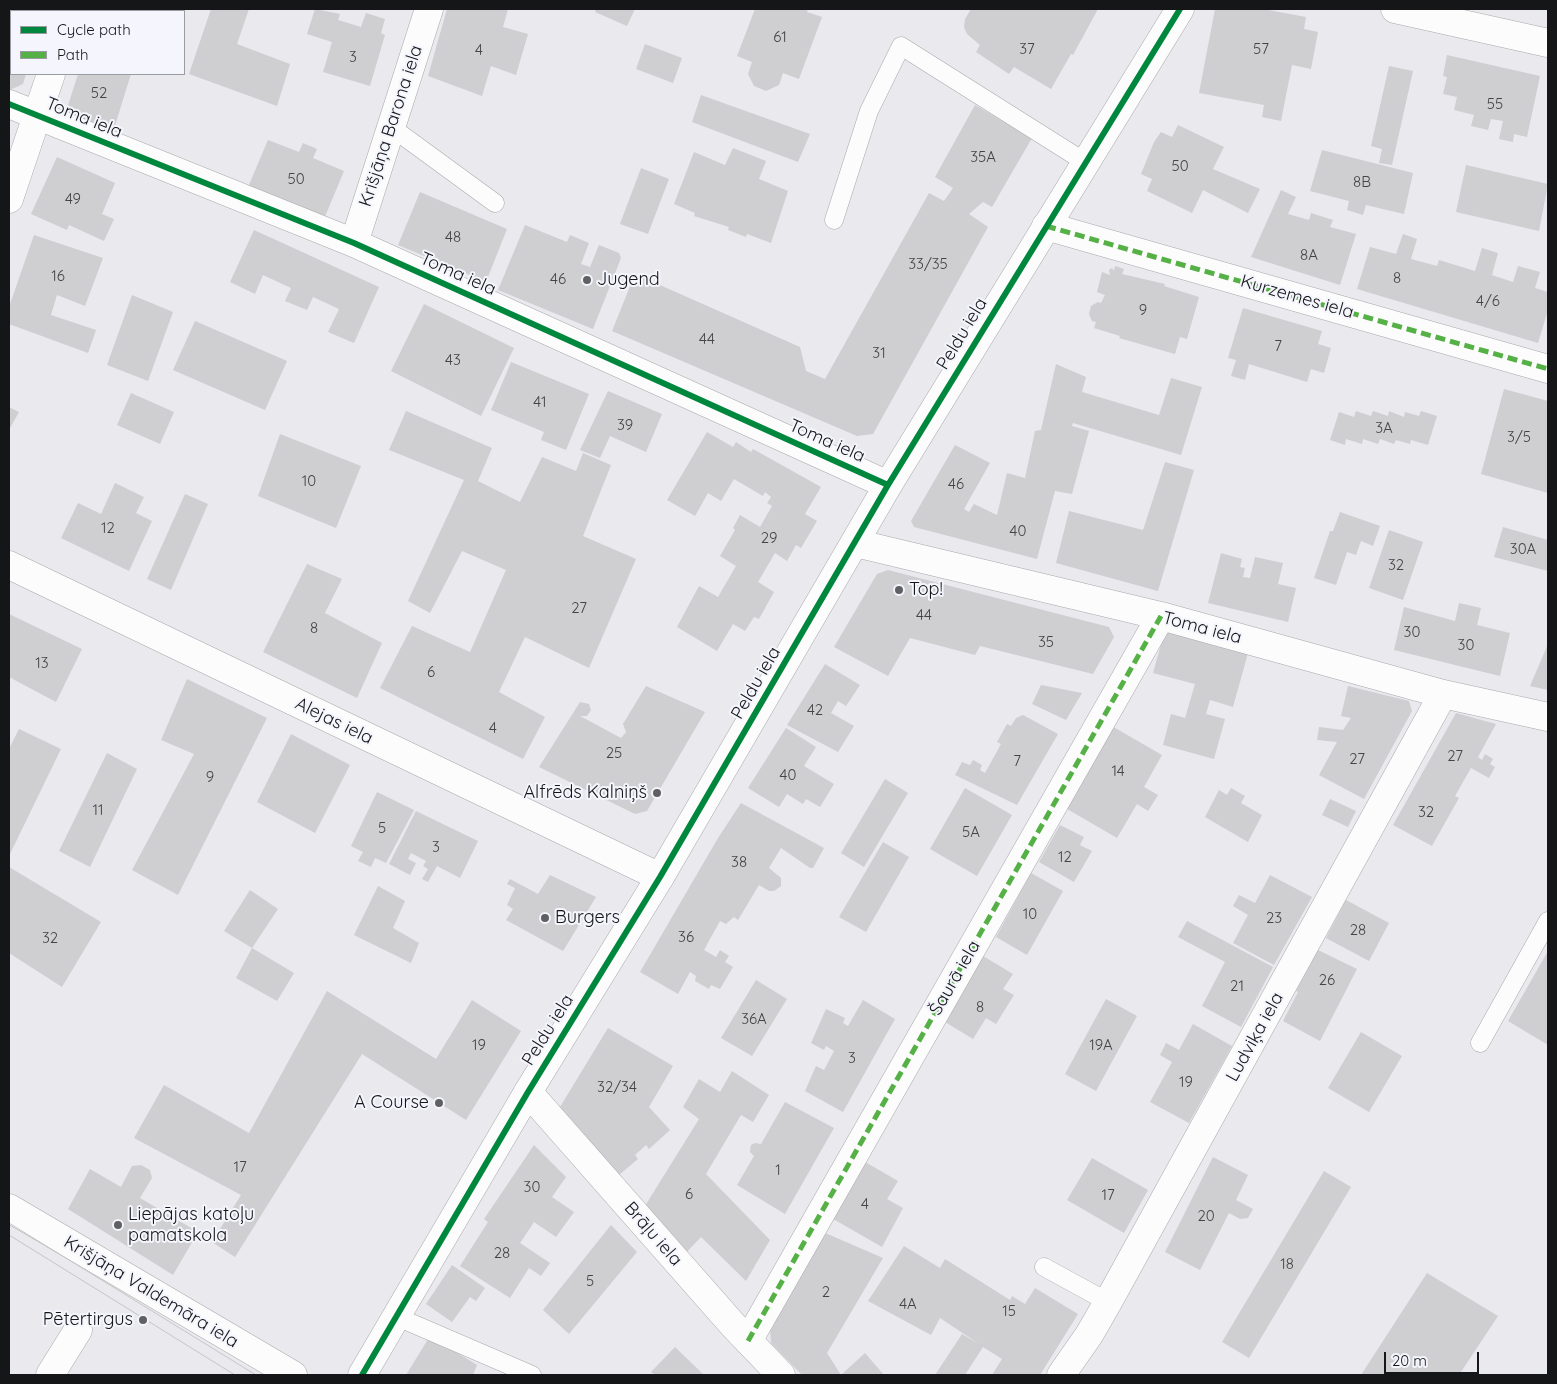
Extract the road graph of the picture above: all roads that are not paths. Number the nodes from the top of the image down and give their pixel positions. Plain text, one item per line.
1 (429, 9) edge
2 (1180, 9) edge
3 (1395, 9) edge
4 (1548, 43) edge
5 (50, 75) edge
6 (9, 104) edge
7 (37, 115) junction
8 (391, 127) junction
9 (1085, 162) junction
10 (9, 199) edge
11 (494, 203) dead end
12 (834, 220) dead end
13 (1046, 226) junction
14 (354, 244) junction
15 (1548, 369) edge
16 (888, 485) junction
17 (855, 544) junction
18 (9, 564) edge
19 (1161, 616) junction
20 (1443, 694) junction
21 (1548, 718) edge
22 (660, 877) junction
23 (1548, 921) edge
24 (1480, 1043) dead end
25 (528, 1092) junction
26 (9, 1208) edge
27 (1044, 1267) dead end
28 (1108, 1302) junction
29 (395, 1316) junction
30 (78, 1330) dead end
31 (748, 1340) junction
32 (50, 1375) edge
33 (292, 1375) edge
34 (362, 1375) edge
35 (532, 1375) edge
36 (781, 1375) edge
37 (1060, 1375) edge

1 - 8 street, Krišjāņa Barona iela
2 - 9 street, Peldu iela
3 - 4 street
5 - 7 street
6 - 7 street, Toma iela
7 - 10 street
7 - 14 street, Toma iela
8 - 11 lane
8 - 14 street, Krišjāņa Barona iela
9 - 12 lane
9 - 13 street, Peldu iela
13 - 15 street, Kurzemes iela
13 - 16 street, Peldu iela
14 - 16 street, Toma iela
16 - 17 street, Peldu iela
17 - 19 street, Toma iela
17 - 22 street, Peldu iela
18 - 22 street, Alejas iela
19 - 20 street, Toma iela
19 - 31 street, Šaurā iela
20 - 21 street, Toma iela
20 - 28 street, Ludviķa iela
22 - 25 street, Peldu iela
23 - 24 lane
25 - 29 street, Peldu iela
25 - 31 street, Brāļu iela
26 - 33 street, Krišjāņa Valdemāra iela
27 - 28 lane
28 - 37 street, Ludviķa iela
29 - 34 street, Peldu iela
29 - 35 lane
30 - 32 street
31 - 36 street, Brāļu iela

